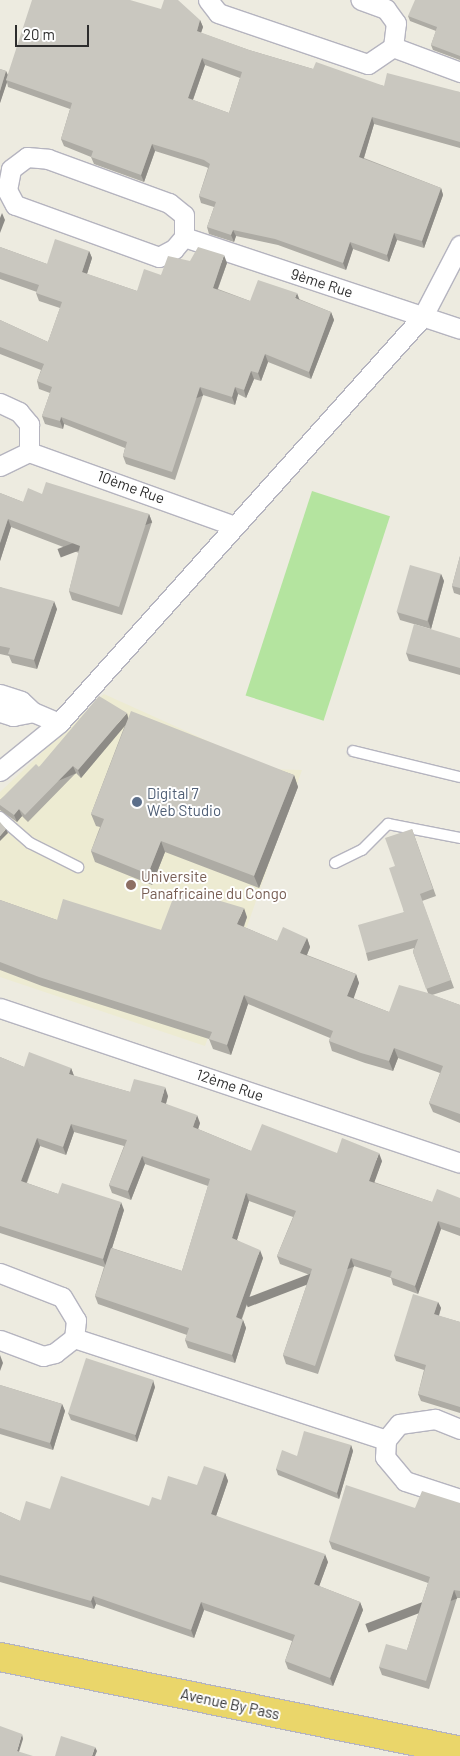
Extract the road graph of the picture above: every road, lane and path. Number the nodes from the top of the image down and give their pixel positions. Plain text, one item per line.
1 (208, 0) edge
2 (361, 0) edge
3 (393, 47) junction
4 (460, 72) edge
5 (6, 168) edge
6 (184, 237) junction
7 (460, 245) edge
8 (423, 316) junction
9 (460, 329) edge
10 (0, 403) edge
11 (29, 452) junction
12 (0, 466) edge
13 (232, 525) junction
14 (0, 694) edge
15 (0, 712) edge
16 (33, 712) junction
17 (59, 723) junction
18 (353, 751) dead end
19 (0, 771) edge
20 (460, 777) edge
21 (0, 817) edge
22 (460, 838) edge
23 (334, 863) dead end
24 (78, 867) dead end
25 (0, 1008) edge
26 (460, 1163) edge
27 (0, 1273) edge
28 (74, 1338) junction
29 (0, 1340) edge
30 (460, 1429) edge
31 (386, 1440) junction
32 (460, 1499) edge
33 (0, 1657) edge
34 (460, 1751) edge

1 - 3 street
2 - 3 street
3 - 4 street
5 - 6 street
5 - 6 street
6 - 8 street, 9ème Rue
7 - 8 street
8 - 9 street, 9ème Rue
8 - 13 street
10 - 11 street
11 - 12 street
11 - 13 street, 10ème Rue
13 - 17 street
14 - 16 street
15 - 16 street
16 - 17 street
17 - 19 street
18 - 20 lane
21 - 24 lane
22 - 23 lane
25 - 26 street, 12ème Rue
27 - 28 street
28 - 29 street
28 - 31 street
30 - 31 street
31 - 32 street
33 - 34 highway, Avenue By Pass

